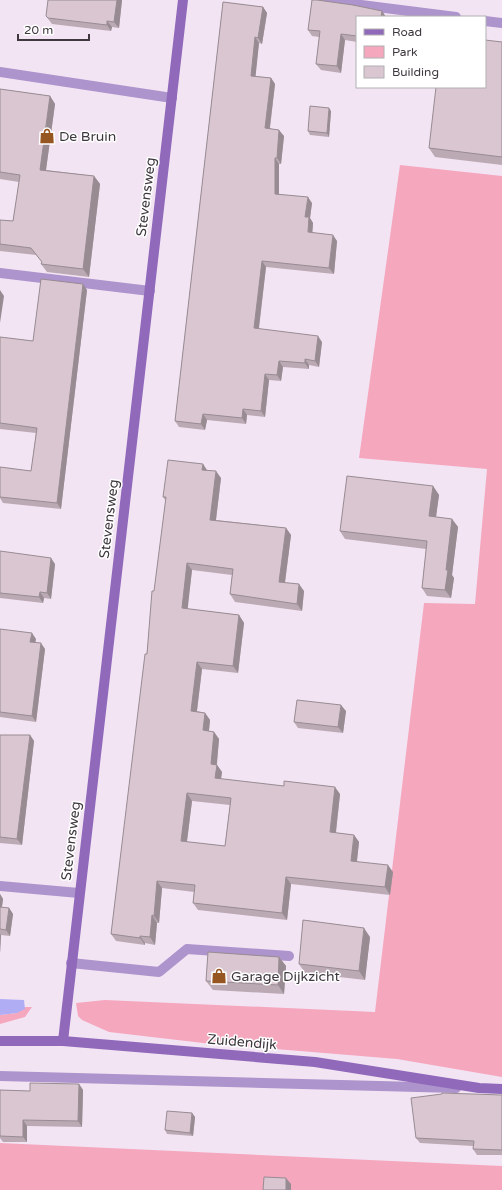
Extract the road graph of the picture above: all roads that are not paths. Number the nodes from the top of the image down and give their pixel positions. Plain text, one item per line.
1 (183, 0) edge
2 (322, 0) edge
3 (448, 16) edge
4 (486, 21) edge
5 (502, 23) edge
6 (0, 72) edge
7 (172, 98) junction
8 (0, 272) edge
9 (150, 291) junction
10 (0, 886) edge
11 (79, 893) junction
12 (289, 956) dead end
13 (71, 963) junction
14 (0, 1041) edge
15 (63, 1041) junction
16 (0, 1076) edge
17 (479, 1088) junction
18 (502, 1089) edge

1 - 7 street, Stevensweg
2 - 3 street
4 - 5 street
6 - 7 street
7 - 9 street, Stevensweg
8 - 9 street
9 - 11 street, Stevensweg
10 - 11 street
11 - 13 street, Stevensweg
12 - 13 street
13 - 15 street, Stevensweg
14 - 15 street, Zuidendijk
15 - 17 street, Zuidendijk
16 - 17 street, Zuidendijk
17 - 18 street, Zuidendijk

